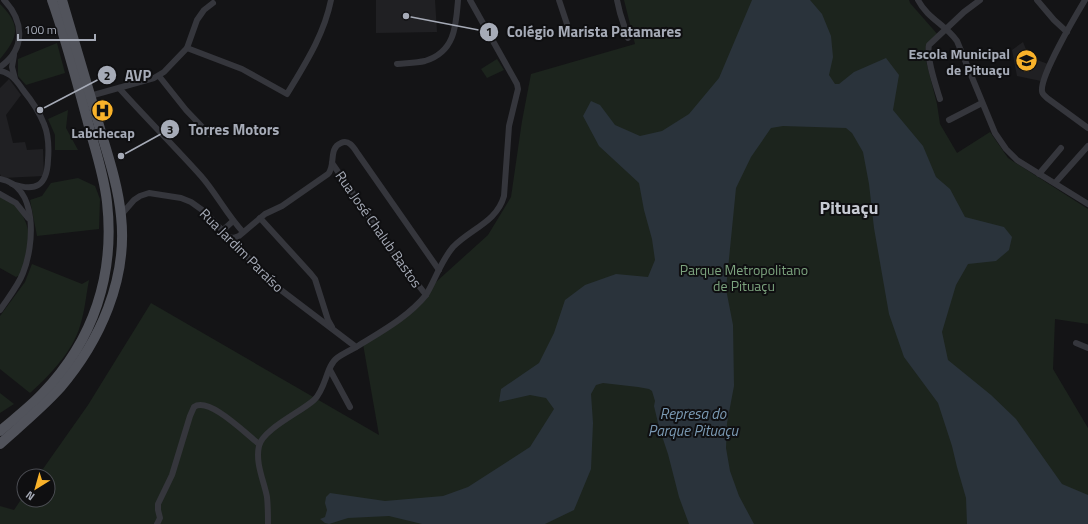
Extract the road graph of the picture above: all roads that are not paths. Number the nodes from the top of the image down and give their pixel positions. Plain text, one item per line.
1 (4, 0) edge
2 (52, 0) edge
3 (62, 0) edge
4 (331, 0) edge
5 (458, 0) edge
6 (470, 0) edge
7 (559, 0) edge
8 (617, 0) edge
9 (918, 0) edge
10 (980, 0) edge
11 (1037, 0) edge
12 (1085, 0) edge
13 (213, 3) dead end
14 (568, 27) dead end
15 (946, 29) junction
16 (1067, 32) junction
17 (628, 38) dead end
18 (187, 48) junction
19 (14, 53) junction
20 (397, 64) dead end
21 (0, 67) edge
22 (0, 71) edge
23 (158, 76) junction
24 (16, 80) junction
25 (119, 88) junction
26 (90, 96) junction
27 (940, 99) dead end
28 (982, 103) junction
29 (949, 120) dead end
30 (1088, 128) edge
31 (209, 134) dead end
32 (1088, 146) edge
33 (1061, 148) dead end
34 (332, 163) junction
35 (1039, 174) junction
36 (1, 179) edge
37 (1055, 183) junction
38 (12, 184) junction
39 (0, 194) edge
40 (24, 196) junction
41 (16, 203) junction
42 (1088, 204) edge
43 (121, 215) junction
44 (260, 218) junction
45 (233, 221) junction
46 (30, 222) junction
47 (222, 231) junction
48 (243, 232) junction
49 (229, 237) junction
50 (439, 270) junction
51 (426, 295) junction
52 (0, 310) edge
53 (332, 328) junction
54 (1076, 343) dead end
55 (356, 347) junction
56 (1088, 348) edge
57 (330, 370) junction
58 (350, 407) dead end
59 (0, 431) edge
60 (0, 444) edge
61 (259, 444) junction
62 (158, 524) edge
63 (268, 524) edge

1 - 19 street
2 - 59 main road
3 - 26 main road
4 - 18 street
5 - 20 street
6 - 50 street
7 - 14 street
8 - 17 street
9 - 15 street
10 - 15 street
11 - 16 street
12 - 16 street
13 - 18 street
15 - 27 street
15 - 28 street
16 - 30 street
18 - 23 street
19 - 21 street
19 - 24 street
22 - 24 street
23 - 25 street
23 - 31 street
24 - 38 street
25 - 26 street
25 - 45 street
26 - 43 main road
28 - 29 street
28 - 35 street
32 - 37 street
33 - 35 street
34 - 44 street
34 - 50 street
34 - 51 street, Rua José Chalub Bastos
35 - 37 street
36 - 38 street
37 - 42 street
38 - 40 street
39 - 41 street
40 - 41 street
40 - 46 street
41 - 46 street
43 - 47 street, Rua Jardim Paraíso
43 - 60 main road
44 - 48 street
44 - 53 street
45 - 47 street
45 - 48 street
46 - 52 street
47 - 49 street, Rua Jardim Paraíso
48 - 49 street
49 - 53 street, Rua Jardim Paraíso
50 - 51 street
51 - 55 street
53 - 55 street, Rua Jardim Paraíso
54 - 56 street
55 - 57 street
57 - 58 street
57 - 61 street
61 - 62 street
61 - 63 street

